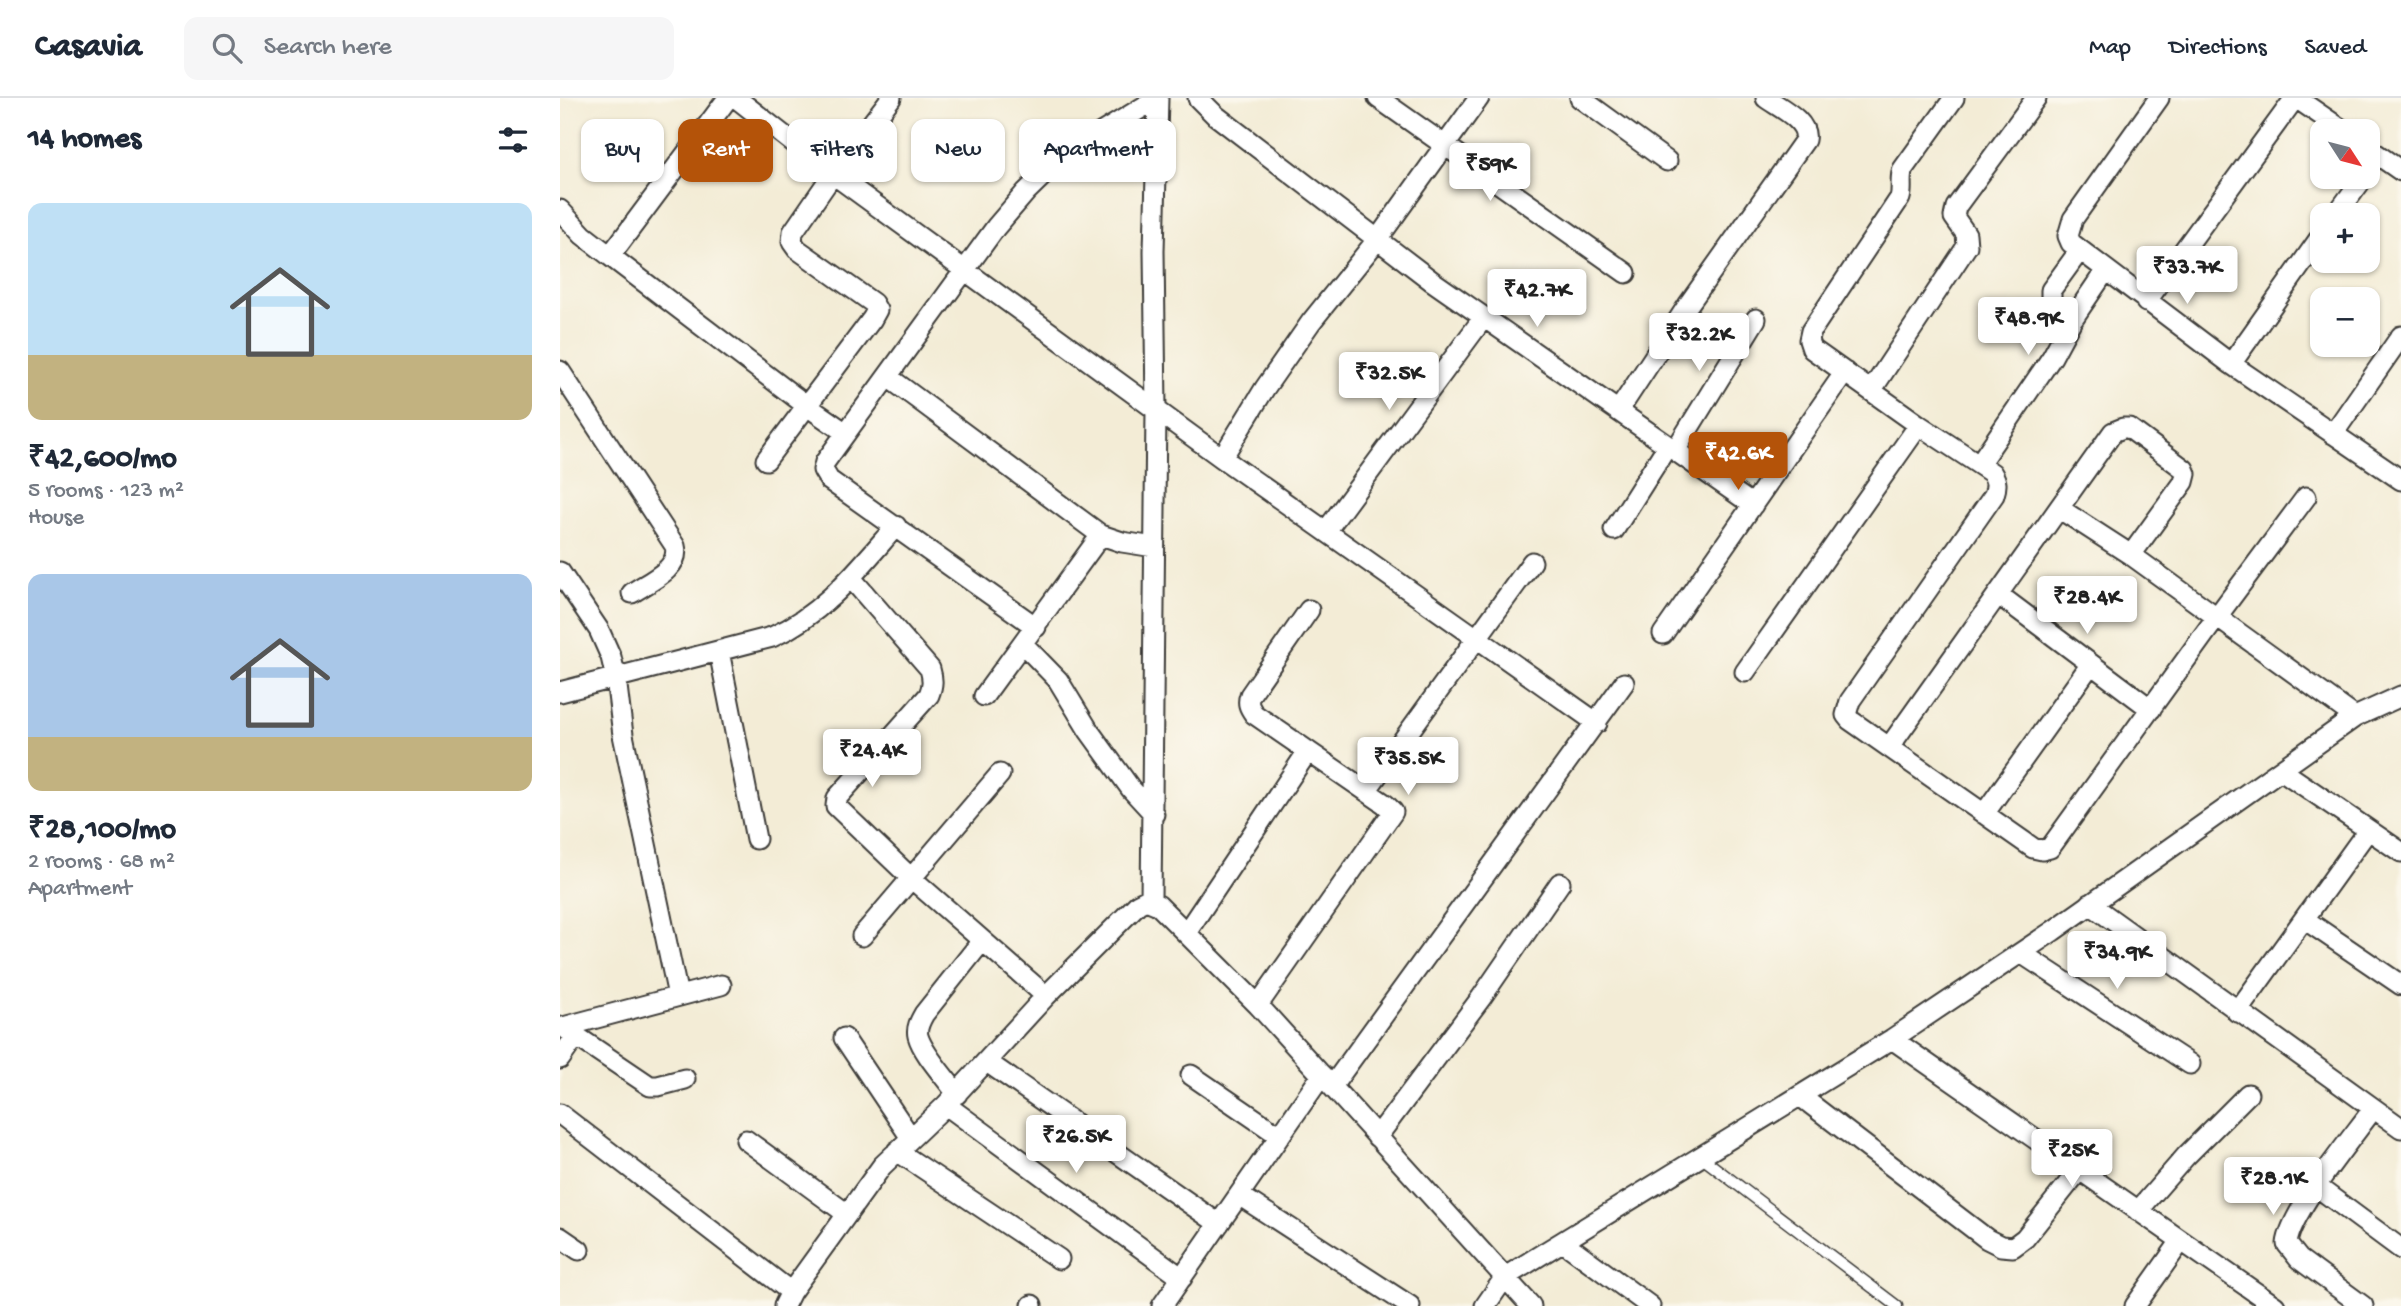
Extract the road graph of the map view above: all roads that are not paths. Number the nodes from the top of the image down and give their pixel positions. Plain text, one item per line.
1 (728, 98) edge
2 (736, 98) edge
3 (891, 98) edge
4 (1158, 98) edge
5 (1198, 98) edge
6 (1378, 98) edge
7 (1479, 98) edge
8 (1580, 98) edge
9 (1766, 98) edge
10 (1954, 98) edge
11 (2036, 98) edge
12 (2159, 98) edge
13 (2296, 98) edge
14 (875, 119) edge
15 (2327, 119) edge
16 (787, 138) edge
17 (1443, 146) junction
18 (1667, 161) dead end
19 (2380, 162) edge
20 (2401, 171) edge
21 (827, 182) edge
22 (844, 182) edge
23 (560, 210) edge
24 (1377, 240) junction
25 (2080, 250) junction
26 (2310, 252) edge
27 (610, 256) junction
28 (2106, 270) junction
29 (965, 271) junction
30 (1626, 273) dead end
31 (2146, 302) junction
32 (1485, 317) junction
33 (1756, 318) dead end
34 (2072, 320) junction
35 (2401, 336) edge
36 (2231, 364) junction
37 (560, 371) edge
38 (1845, 372) junction
39 (888, 377) junction
40 (1871, 391) junction
41 (807, 406) junction
42 (1156, 409) junction
43 (1619, 411) junction
44 (1919, 425) junction
45 (846, 433) junction
46 (2333, 434) junction
47 (1672, 447) junction
48 (1222, 458) junction
49 (765, 460) dead end
50 (1979, 464) junction
51 (2401, 480) edge
52 (2306, 497) dead end
53 (1753, 505) junction
54 (2060, 509) junction
55 (896, 526) junction
56 (1614, 530) dead end
57 (1325, 531) junction
58 (1101, 535) junction
59 (1154, 547) junction
60 (2130, 555) junction
61 (1532, 562) dead end
62 (560, 572) edge
63 (851, 578) junction
64 (632, 593) dead end
65 (1998, 595) junction
66 (1309, 610) dead end
67 (2216, 618) junction
68 (1036, 627) junction
69 (1663, 634) dead end
70 (1476, 637) junction
71 (1023, 644) junction
72 (719, 651) junction
73 (2091, 664) junction
74 (1745, 671) dead end
75 (617, 678) junction
76 (1624, 683) dead end
77 (560, 692) edge
78 (984, 695) dead end
79 (2401, 695) edge
80 (2151, 709) junction
81 (2355, 717) junction
82 (1597, 723) junction
83 (1889, 746) junction
84 (1308, 751) junction
85 (2281, 770) junction
86 (1000, 774) dead end
87 (1366, 790) junction
88 (1154, 814) junction
89 (1984, 814) junction
90 (2368, 830) junction
91 (756, 838) dead end
92 (2401, 852) edge
93 (910, 877) junction
94 (1560, 883) dead end
95 (1151, 900) junction
96 (2090, 904) junction
97 (2304, 919) junction
98 (1186, 933) junction
99 (862, 936) dead end
100 (982, 941) junction
101 (2021, 953) junction
102 (721, 985) dead end
103 (2401, 985) edge
104 (678, 996) junction
105 (1046, 996) junction
106 (1258, 1005) junction
107 (2237, 1012) junction
108 (566, 1029) edge
109 (844, 1038) dead end
110 (1892, 1039) junction
111 (560, 1059) edge
112 (987, 1062) junction
113 (2190, 1064) dead end
114 (1191, 1074) dead end
115 (685, 1079) dead end
116 (1327, 1080) junction
117 (2248, 1094) dead end
118 (1800, 1096) junction
119 (951, 1100) junction
120 (2373, 1109) junction
121 (560, 1114) edge
122 (2401, 1128) edge
123 (1280, 1136) junction
124 (1377, 1137) junction
125 (746, 1140) dead end
126 (904, 1144) junction
127 (1701, 1157) junction
128 (2079, 1170) junction
129 (2316, 1186) junction
130 (1240, 1195) junction
131 (2138, 1211) junction
132 (847, 1214) junction
133 (1219, 1224) junction
134 (560, 1237) edge
135 (2181, 1241) junction
136 (1563, 1242) junction
137 (2401, 1249) edge
138 (579, 1250) dead end
139 (1059, 1259) dead end
140 (1505, 1277) junction
141 (1182, 1278) junction
142 (788, 1299) edge
143 (1162, 1306) edge
144 (1410, 1306) edge
145 (1485, 1306) edge
146 (1531, 1306) edge
147 (1650, 1306) edge
148 (1896, 1306) edge
149 (2135, 1306) edge
150 (2275, 1306) edge
151 (2363, 1306) edge

1 - 27 street
2 - 16 street
3 - 14 street
4 - 29 street
4 - 42 street
5 - 24 street
6 - 17 street
7 - 17 street
8 - 18 street
9 - 43 street
10 - 38 street
11 - 40 street
12 - 25 street
13 - 15 street
13 - 31 street
17 - 24 street
17 - 30 street
19 - 20 street
21 - 41 street
22 - 29 street
23 - 27 street
24 - 32 street
24 - 48 street
25 - 28 street
25 - 34 street
26 - 36 street
27 - 41 street
28 - 31 street
28 - 34 street
29 - 39 street
29 - 42 street
31 - 36 street
32 - 43 street
32 - 57 street
33 - 47 street
34 - 50 street
35 - 46 street
36 - 46 street
37 - 64 street
38 - 40 street
38 - 53 street
39 - 45 street
39 - 58 street
40 - 44 street
41 - 45 street
41 - 49 street
42 - 48 street
42 - 59 street
43 - 47 street
44 - 50 street
44 - 74 street
45 - 55 street
46 - 51 street
47 - 53 street
47 - 56 street
48 - 57 street
50 - 83 street
52 - 67 street
53 - 69 street
54 - 60 street
54 - 60 street
54 - 65 street
55 - 63 street
55 - 68 street
57 - 70 street
58 - 59 street
58 - 68 street
59 - 88 street
60 - 67 street
61 - 70 street
62 - 75 street
63 - 72 street
63 - 93 street
65 - 73 street
65 - 83 street
66 - 84 street
67 - 80 street
67 - 81 street
68 - 71 street
70 - 82 street
70 - 87 street
71 - 78 street
71 - 88 street
72 - 75 street
72 - 91 street
73 - 80 street
73 - 89 street
75 - 77 street
75 - 104 street
76 - 82 street
79 - 81 street
80 - 89 street
81 - 85 street
82 - 116 street
83 - 89 street
84 - 87 street
84 - 98 street
85 - 90 street
85 - 96 street
86 - 93 street
87 - 106 street
88 - 95 street
90 - 92 street
90 - 97 street
93 - 99 street
93 - 100 street
94 - 124 street
95 - 98 street
95 - 105 street
96 - 101 street
96 - 107 street
97 - 103 street
97 - 107 street
98 - 106 street
100 - 105 street
100 - 119 street
101 - 110 street
101 - 113 street
102 - 104 street
104 - 108 street
105 - 112 street
106 - 116 street
107 - 120 street
108 - 111 street
108 - 115 street
109 - 126 street
110 - 118 street
110 - 128 street
112 - 119 street
112 - 133 street
114 - 123 street
116 - 123 street
116 - 124 street
117 - 131 street
118 - 127 street
118 - 128 street
119 - 126 street
119 - 141 street
120 - 122 street
120 - 129 street
121 - 142 street
123 - 130 street
124 - 140 street
125 - 132 street
126 - 132 street
126 - 139 street
127 - 136 street
127 - 148 lane
128 - 131 street
129 - 137 street
129 - 151 street
130 - 133 street
130 - 144 street
131 - 135 street
132 - 142 street
133 - 141 street
134 - 138 street
135 - 149 street
135 - 150 street
136 - 140 street
136 - 147 street
140 - 145 street
140 - 146 street
141 - 143 street

